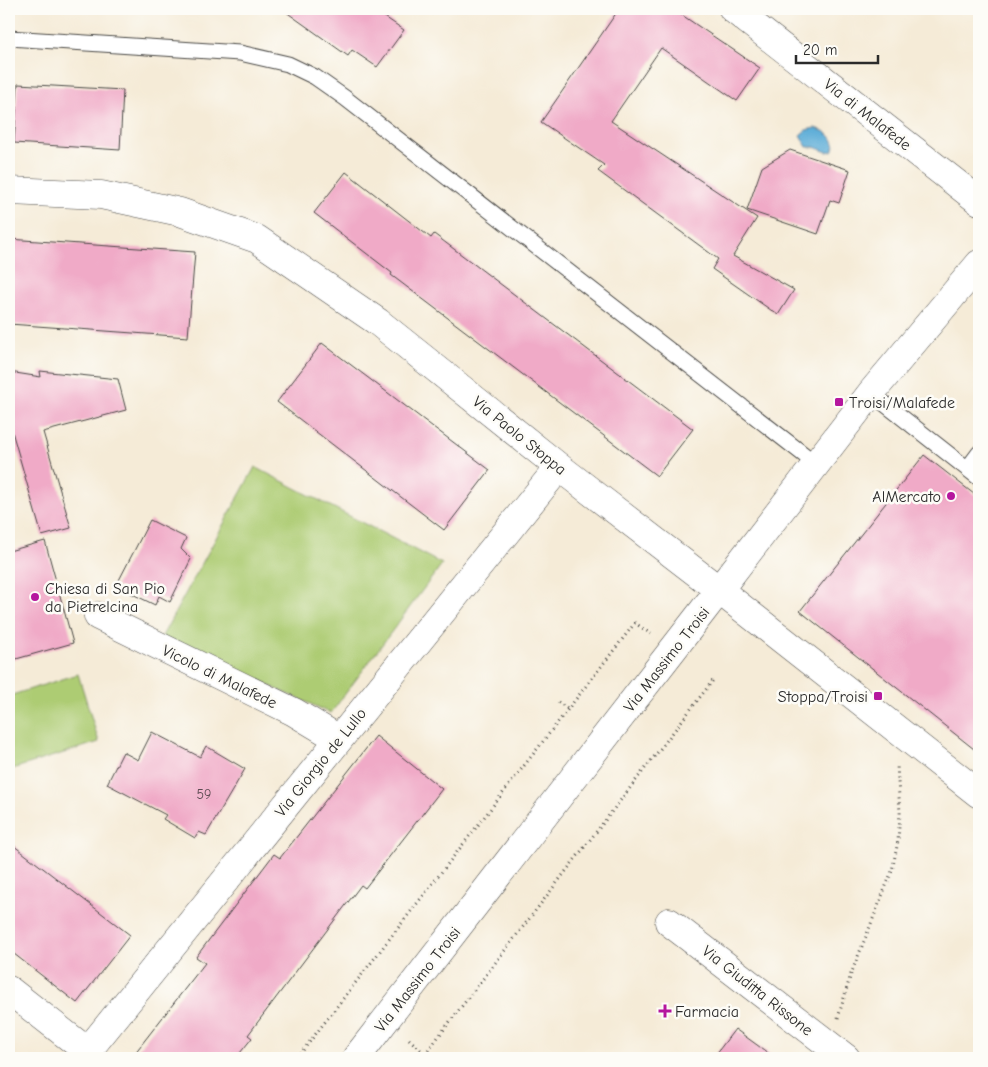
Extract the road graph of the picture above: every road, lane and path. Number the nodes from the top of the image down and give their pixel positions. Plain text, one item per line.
1 (733, 9) edge
2 (9, 38) edge
3 (9, 191) edge
4 (979, 201) edge
5 (979, 264) edge
6 (871, 393) junction
7 (979, 453) edge
8 (816, 464) junction
9 (559, 467) junction
10 (973, 474) edge
11 (719, 590) junction
12 (98, 616) dead end
13 (651, 634) dead end
14 (714, 679) dead end
15 (558, 702) dead end
16 (568, 710) junction
17 (889, 723) junction
18 (339, 739) junction
19 (978, 790) edge
20 (669, 922) dead end
21 (9, 990) edge
22 (409, 1039) dead end
23 (84, 1055) edge
24 (841, 1055) edge
25 (425, 1056) edge
26 (297, 1058) edge
27 (356, 1058) edge

1 - 4 street, Via di Malafede
2 - 8 lane
3 - 9 street, Via Paolo Stoppa
5 - 6 street, Via Massimo Troisi
6 - 8 street, Via Massimo Troisi
6 - 10 lane
7 - 10 lane
8 - 11 street, Via Massimo Troisi
9 - 11 street, Via Paolo Stoppa
9 - 18 street, Via Giorgio de Lullo
11 - 17 street, Via Paolo Stoppa
11 - 27 street, Via Massimo Troisi
12 - 18 street, Vicolo di Malafede
13 - 16 path
14 - 25 path
15 - 16 path
16 - 26 path
17 - 19 street, Via Paolo Stoppa
17 - 24 path
18 - 23 street, Via Giorgio de Lullo
20 - 24 street, Via Giuditta Rissone
21 - 23 street
22 - 25 path

